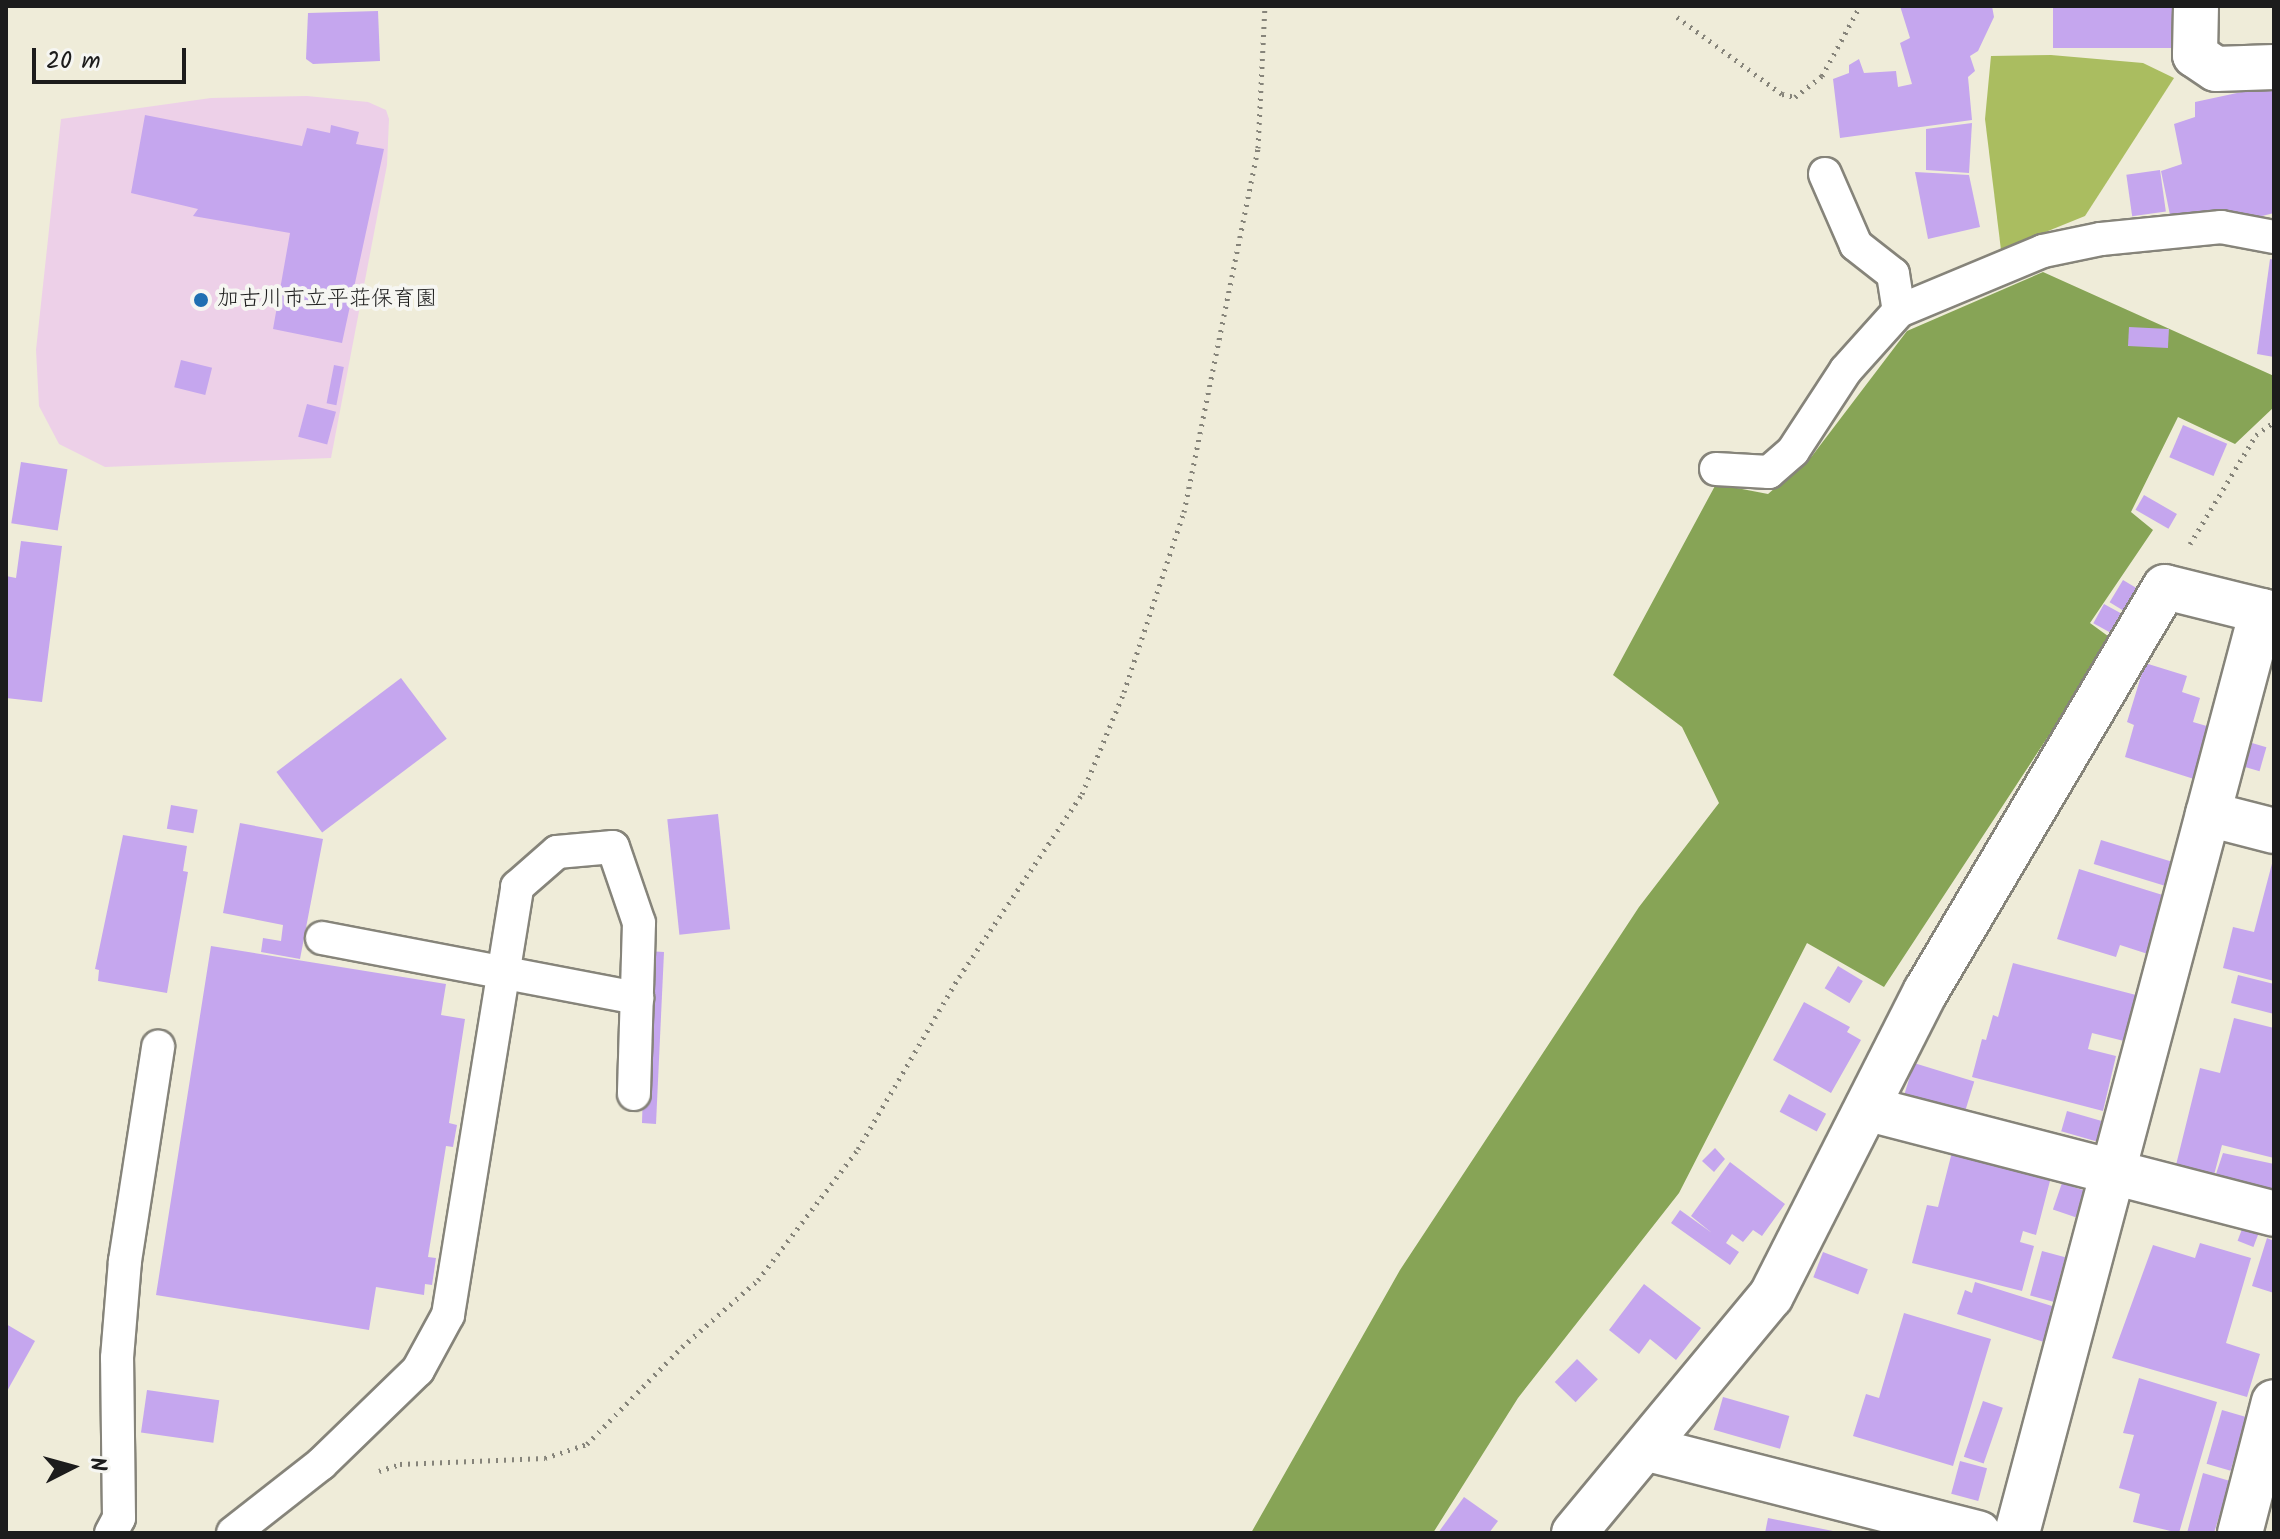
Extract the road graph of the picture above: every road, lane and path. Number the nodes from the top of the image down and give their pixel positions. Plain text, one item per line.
1 (1265, 6) edge
2 (1860, 6) edge
3 (2196, 6) edge
4 (1677, 17) dead end
5 (2274, 67) edge
6 (1825, 174) dead end
7 (2274, 237) edge
8 (1899, 311) junction
9 (2274, 422) edge
10 (1716, 469) dead end
11 (2165, 587) junction
12 (2268, 612) edge
13 (2208, 814) junction
14 (2274, 831) edge
15 (322, 938) dead end
16 (503, 974) junction
17 (637, 998) junction
18 (158, 1047) dead end
19 (634, 1094) dead end
20 (1869, 1109) junction
21 (2114, 1173) junction
22 (2274, 1214) edge
23 (2274, 1402) edge
24 (1648, 1449) junction
25 (374, 1473) dead end
26 (111, 1533) edge
27 (233, 1533) edge
28 (1574, 1533) edge
29 (1978, 1533) edge
30 (2017, 1533) edge
31 (2240, 1533) edge

1 - 25 path
2 - 4 path
3 - 5 street
6 - 8 lane
7 - 8 lane
8 - 10 lane
9 - 11 path
11 - 12 street
11 - 20 street
12 - 13 street
13 - 14 street
13 - 21 street
15 - 16 lane
16 - 17 lane
16 - 17 lane
16 - 27 lane
17 - 19 lane
18 - 26 lane
20 - 21 street
20 - 24 street
21 - 22 street
21 - 30 street
23 - 31 street
24 - 28 street
24 - 29 street

